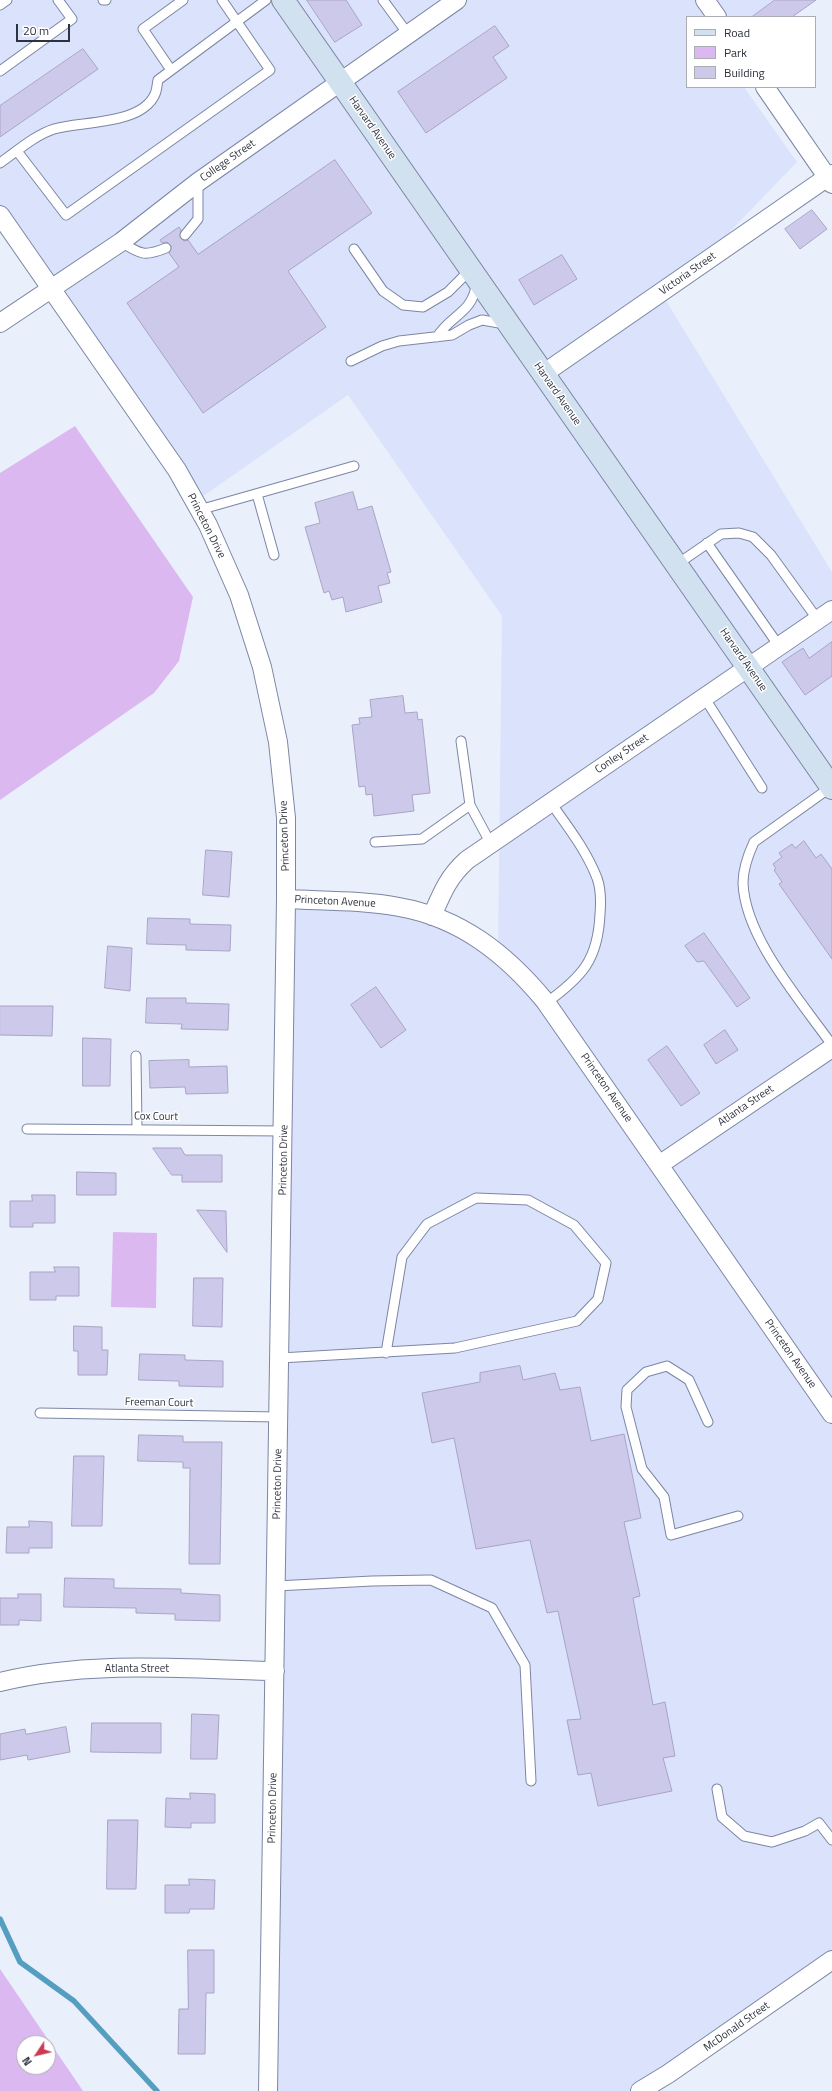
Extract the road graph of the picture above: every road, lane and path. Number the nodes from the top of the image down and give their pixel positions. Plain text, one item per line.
1 (8, 0) edge
2 (58, 0) edge
3 (183, 0) edge
4 (222, 0) edge
5 (266, 0) edge
6 (283, 0) edge
7 (384, 0) edge
8 (457, 0) edge
9 (705, 0) edge
10 (0, 5) edge
11 (716, 16) edge
12 (238, 22) junction
13 (408, 34) junction
14 (171, 70) junction
15 (0, 71) edge
16 (340, 82) junction
17 (766, 88) edge
18 (17, 151) junction
19 (0, 164) edge
20 (830, 178) edge
21 (198, 182) junction
22 (0, 215) edge
23 (185, 235) dead end
24 (121, 242) junction
25 (166, 248) dead end
26 (354, 249) dead end
27 (474, 275) junction
28 (52, 289) junction
29 (0, 323) edge
30 (509, 326) junction
31 (437, 337) junction
32 (351, 361) dead end
33 (543, 374) junction
34 (354, 466) dead end
35 (257, 494) junction
36 (199, 510) junction
37 (707, 543) junction
38 (274, 555) dead end
39 (676, 564) junction
40 (825, 615) edge
41 (779, 646) junction
42 (748, 668) junction
43 (704, 697) junction
44 (461, 741) dead end
45 (762, 788) dead end
46 (832, 788) edge
47 (551, 803) junction
48 (470, 805) junction
49 (375, 842) dead end
50 (491, 844) junction
51 (286, 899) junction
52 (432, 916) junction
53 (546, 1003) junction
54 (832, 1045) edge
55 (832, 1048) edge
56 (136, 1056) dead end
57 (27, 1129) dead end
58 (137, 1129) junction
59 (284, 1131) junction
60 (659, 1165) junction
61 (386, 1353) junction
62 (280, 1358) junction
63 (40, 1413) dead end
64 (832, 1414) edge
65 (278, 1417) junction
66 (708, 1422) dead end
67 (738, 1516) dead end
68 (276, 1586) junction
69 (275, 1672) junction
70 (0, 1682) edge
71 (531, 1781) dead end
72 (717, 1789) dead end
73 (832, 1840) edge
74 (832, 1960) edge
75 (268, 2091) edge
76 (641, 2091) edge

1 - 10 lane
2 - 15 lane
3 - 14 lane
4 - 12 lane
5 - 12 lane
6 - 16 street, Harvard Avenue
7 - 13 lane
8 - 13 street, College Street
9 - 11 street
12 - 14 lane
12 - 18 lane
13 - 16 street, College Street
14 - 18 lane
16 - 21 street, College Street
16 - 27 street, Harvard Avenue
17 - 20 street
18 - 19 lane
20 - 33 street, Victoria Street
21 - 23 lane
21 - 24 street, College Street
22 - 28 street
24 - 25 lane
24 - 28 street, College Street
26 - 27 lane
27 - 30 street, Harvard Avenue
27 - 31 lane
28 - 29 street, College Street
28 - 36 street, Princeton Drive
30 - 31 lane
30 - 33 street, Harvard Avenue
31 - 32 lane
33 - 39 street, Harvard Avenue
34 - 35 lane
35 - 36 lane
35 - 38 lane
36 - 51 street, Princeton Drive
37 - 39 lane
37 - 40 lane
37 - 41 lane
39 - 42 street, Harvard Avenue
40 - 41 street, Conley Street
41 - 42 street, Conley Street
42 - 43 street, Conley Street
42 - 46 street, Harvard Avenue
43 - 45 lane
43 - 47 street, Conley Street
44 - 48 lane
46 - 54 lane
47 - 50 street, Conley Street
47 - 53 lane
48 - 49 lane
48 - 50 lane
50 - 52 street, Conley Street
51 - 52 street, Princeton Avenue
51 - 59 street, Princeton Drive
52 - 53 street, Princeton Avenue
53 - 60 street, Princeton Avenue
55 - 60 street, Atlanta Street
56 - 58 lane
57 - 58 lane, Cox Court
58 - 59 lane, Cox Court
59 - 62 street, Princeton Drive
60 - 64 street, Princeton Avenue
61 - 61 lane
61 - 62 lane
62 - 65 street, Princeton Drive
63 - 65 lane, Freeman Court
65 - 68 street, Princeton Drive
66 - 67 lane
68 - 69 street, Princeton Drive
68 - 71 lane
69 - 70 street, Atlanta Street
69 - 75 street, Princeton Drive
72 - 73 lane
74 - 76 street, McDonald Street

